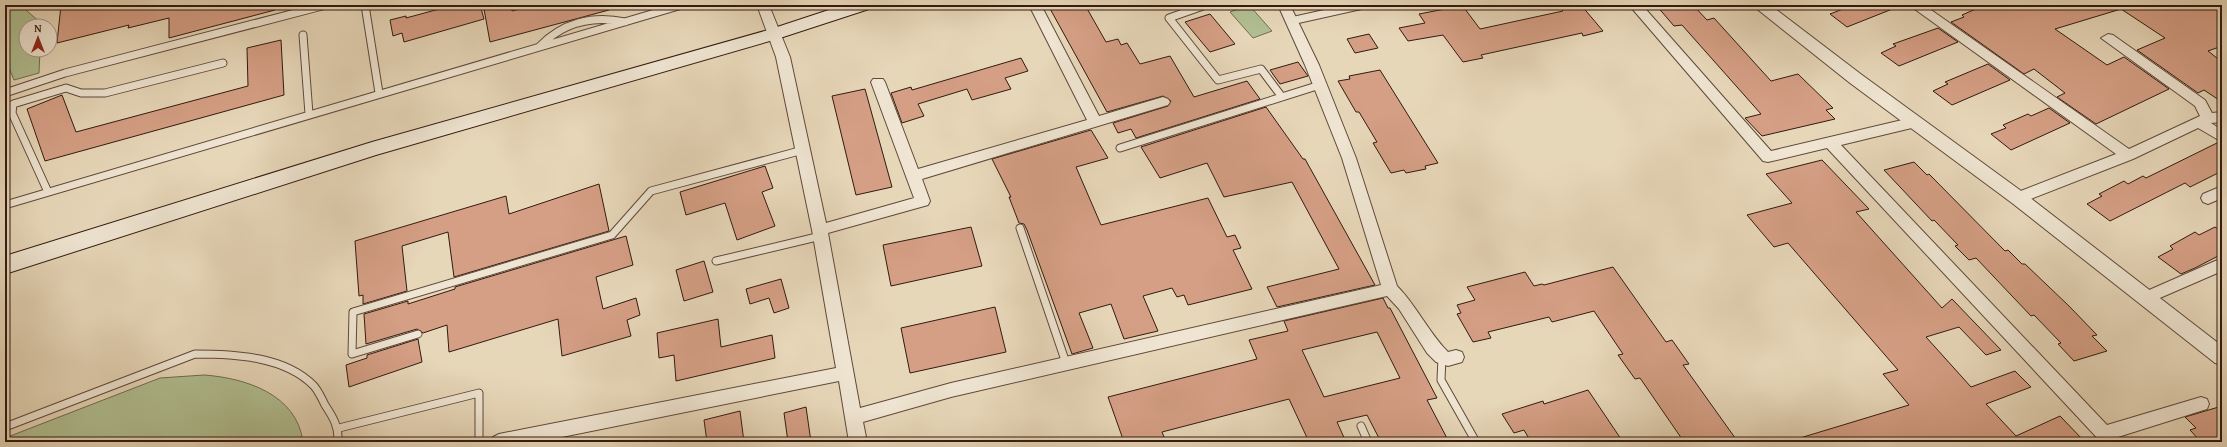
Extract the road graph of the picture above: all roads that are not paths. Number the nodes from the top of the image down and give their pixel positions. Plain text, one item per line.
1 (326, 5) edge
2 (365, 5) edge
3 (682, 5) edge
4 (763, 5) edge
5 (863, 5) edge
6 (1035, 5) edge
7 (1206, 5) edge
8 (1284, 5) edge
9 (1363, 5) edge
10 (1635, 5) edge
11 (1760, 5) edge
12 (1914, 5) edge
13 (1291, 21) junction
14 (625, 22) junction
15 (774, 34) junction
16 (303, 35) dead end
17 (2108, 38) dead end
18 (539, 47) junction
19 (222, 63) dead end
20 (878, 82) dead end
21 (1320, 85) junction
22 (5, 93) edge
23 (378, 94) junction
24 (1282, 97) junction
25 (1162, 102) dead end
26 (309, 114) junction
27 (2222, 117) edge
28 (2203, 120) junction
29 (1095, 122) junction
30 (1915, 122) junction
31 (2222, 137) edge
32 (1830, 142) junction
33 (1120, 148) dead end
34 (803, 150) junction
35 (2128, 155) junction
36 (913, 176) junction
37 (48, 192) junction
38 (2222, 192) edge
39 (2018, 198) junction
40 (2208, 198) dead end
41 (5, 205) edge
42 (1020, 228) dead end
43 (821, 233) junction
44 (716, 261) dead end
45 (2222, 264) edge
46 (5, 265) edge
47 (1390, 289) junction
48 (2146, 298) junction
49 (418, 334) dead end
50 (1449, 357) joint
51 (2222, 357) edge
52 (1066, 363) junction
53 (846, 373) junction
54 (2201, 404) dead end
55 (853, 417) junction
56 (1361, 426) dead end
57 (5, 427) edge
58 (340, 428) junction
59 (557, 436) edge
60 (2108, 438) edge
61 (338, 442) edge
62 (479, 442) edge
63 (499, 442) edge
64 (858, 442) edge
65 (1368, 442) edge
66 (1476, 442) edge

1 - 22 lane
2 - 23 lane
3 - 14 lane
4 - 15 street
5 - 15 main road
6 - 29 street
7 - 24 lane
8 - 13 street
9 - 13 lane
10 - 32 street
11 - 30 street
12 - 35 street
13 - 21 street
14 - 18 lane
14 - 18 lane
15 - 34 street
15 - 46 main road
16 - 26 lane
17 - 28 street
18 - 23 lane
19 - 37 lane
20 - 36 street
21 - 24 lane
21 - 47 street
23 - 26 lane
24 - 33 lane
25 - 29 street
26 - 37 lane
27 - 28 street
28 - 31 street
28 - 35 street
29 - 36 street
30 - 32 street
30 - 39 street
32 - 60 street
34 - 43 street
34 - 49 lane
35 - 39 street
36 - 43 street
37 - 41 lane
38 - 40 street
39 - 48 street
42 - 52 lane
43 - 44 lane
43 - 53 street
45 - 48 street
47 - 50 street
47 - 52 street
48 - 51 street
50 - 66 lane
52 - 55 street
53 - 55 street
53 - 59 street
54 - 60 street
55 - 64 street
56 - 65 lane
57 - 58 lane
58 - 61 lane
58 - 62 lane
59 - 63 street

